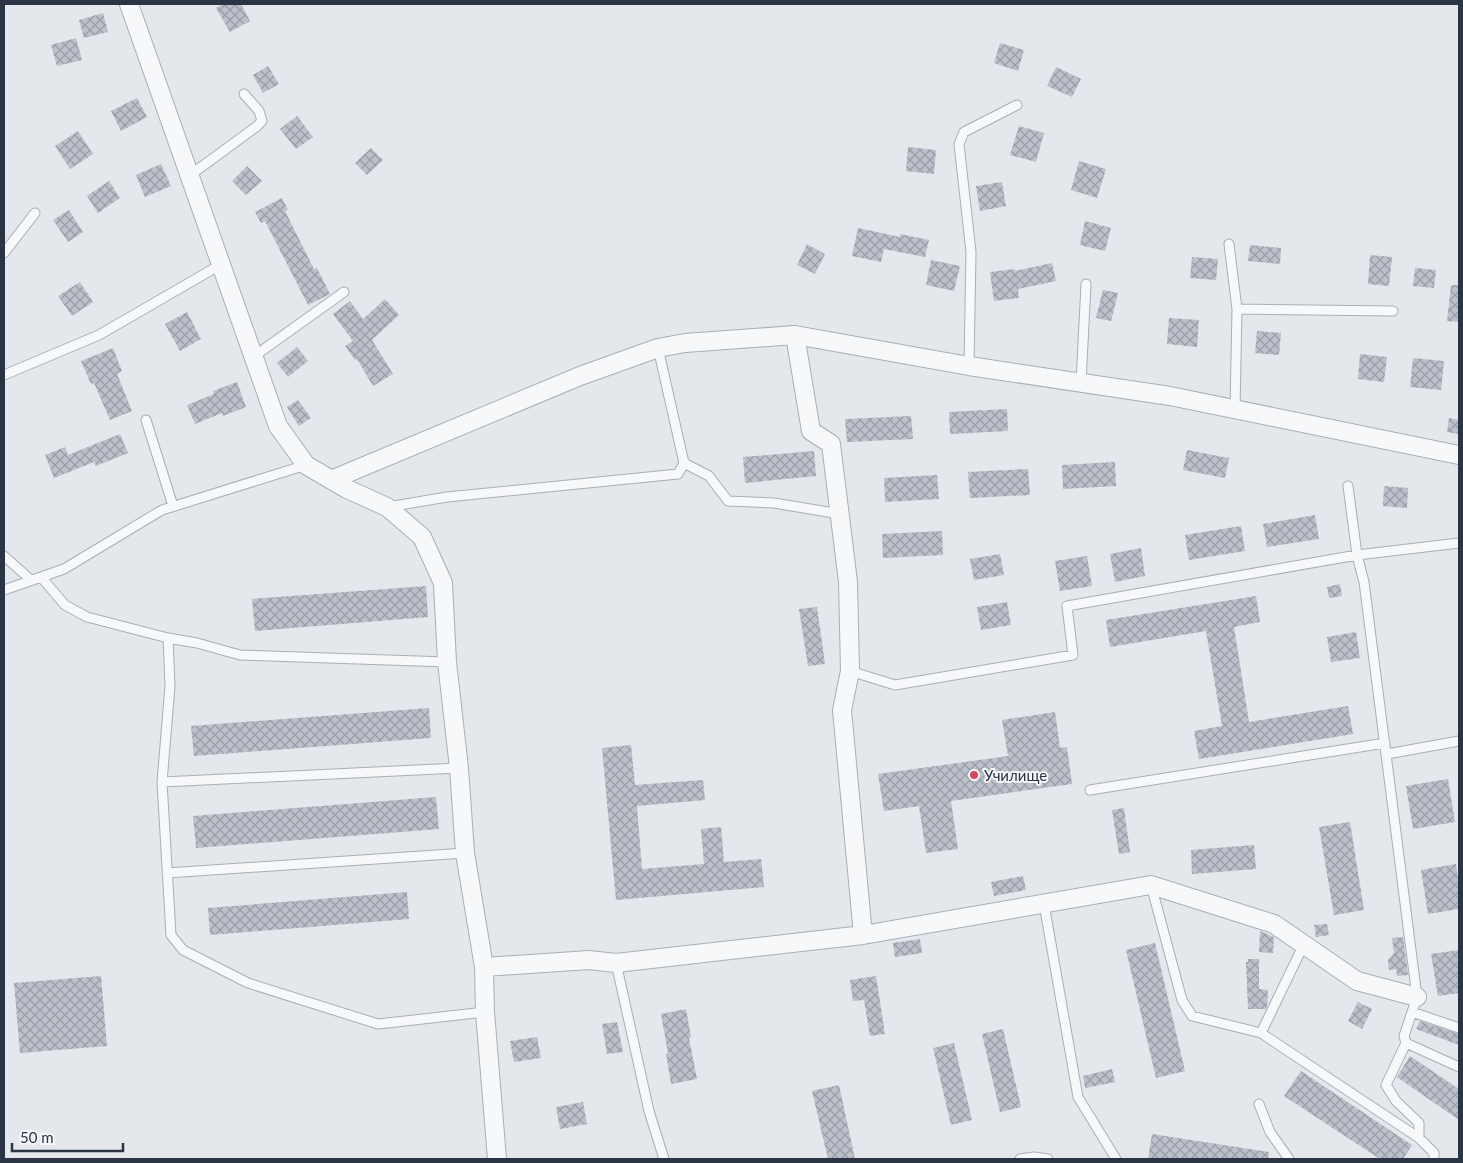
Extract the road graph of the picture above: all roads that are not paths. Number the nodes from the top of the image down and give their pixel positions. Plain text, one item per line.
1 (129, 4) edge
2 (244, 94) dead end
3 (1018, 105) dead end
4 (189, 176) junction
5 (35, 214) dead end
6 (1229, 244) dead end
7 (4, 253) edge
8 (220, 265) junction
9 (1086, 284) dead end
10 (344, 292) dead end
11 (1237, 309) junction
12 (1393, 311) dead end
13 (795, 335) junction
14 (658, 348) junction
15 (253, 357) junction
16 (970, 366) junction
17 (4, 375) edge
18 (1081, 383) junction
19 (1235, 410) junction
20 (146, 420) dead end
21 (1459, 454) edge
22 (684, 463) junction
23 (306, 465) junction
24 (331, 480) junction
25 (1348, 486) dead end
26 (173, 506) junction
27 (387, 507) junction
28 (840, 514) junction
29 (1459, 543) edge
30 (1357, 555) junction
31 (4, 556) edge
32 (41, 577) junction
33 (31, 580) junction
34 (4, 590) edge
35 (168, 638) junction
36 (447, 662) junction
37 (850, 671) junction
38 (1459, 741) edge
39 (1385, 743) junction
40 (1387, 754) junction
41 (459, 768) junction
42 (162, 782) junction
43 (1090, 790) dead end
44 (466, 853) junction
45 (167, 873) junction
46 (1150, 885) junction
47 (1044, 904) junction
48 (863, 935) junction
49 (1304, 944) junction
50 (616, 963) junction
51 (484, 967) junction
52 (1415, 1005) junction
53 (485, 1012) junction
54 (1459, 1028) edge
55 (1262, 1032) junction
56 (1406, 1043) junction
57 (1459, 1067) edge
58 (1259, 1104) dead end
59 (1419, 1138) junction
60 (497, 1159) edge
61 (664, 1159) edge
62 (1020, 1159) edge
63 (1048, 1159) edge
64 (1116, 1159) edge
65 (1289, 1159) edge
66 (1434, 1159) edge

1 - 4 street
2 - 4 lane
3 - 16 lane
4 - 8 street
5 - 7 lane
6 - 11 lane
8 - 15 street
8 - 17 lane
9 - 18 lane
10 - 15 lane
11 - 12 lane
11 - 19 lane
13 - 14 street
13 - 16 street
13 - 28 street
14 - 22 lane
14 - 24 street
15 - 23 street
16 - 18 street
18 - 19 street
19 - 21 street
20 - 26 lane
22 - 27 lane
22 - 28 lane
23 - 24 street
23 - 26 lane
24 - 27 street
25 - 30 lane
26 - 32 lane
27 - 36 street
28 - 37 street
29 - 30 lane
30 - 37 lane
30 - 39 lane
31 - 33 lane
32 - 33 lane
32 - 35 lane
33 - 34 lane
35 - 36 lane
35 - 42 lane
36 - 41 street
37 - 48 street
38 - 40 lane
39 - 40 lane
39 - 43 lane
40 - 52 lane
41 - 42 lane
41 - 44 street
42 - 45 lane
44 - 45 lane
44 - 51 street
45 - 53 lane
46 - 47 street
46 - 49 street
46 - 55 lane
47 - 48 street
47 - 64 lane
48 - 50 street
49 - 52 street
49 - 55 lane
50 - 51 street
50 - 61 lane
51 - 53 street
52 - 54 lane
52 - 56 lane
53 - 60 street
55 - 59 lane
56 - 57 lane
56 - 59 lane
58 - 65 lane
59 - 66 lane
62 - 63 lane

